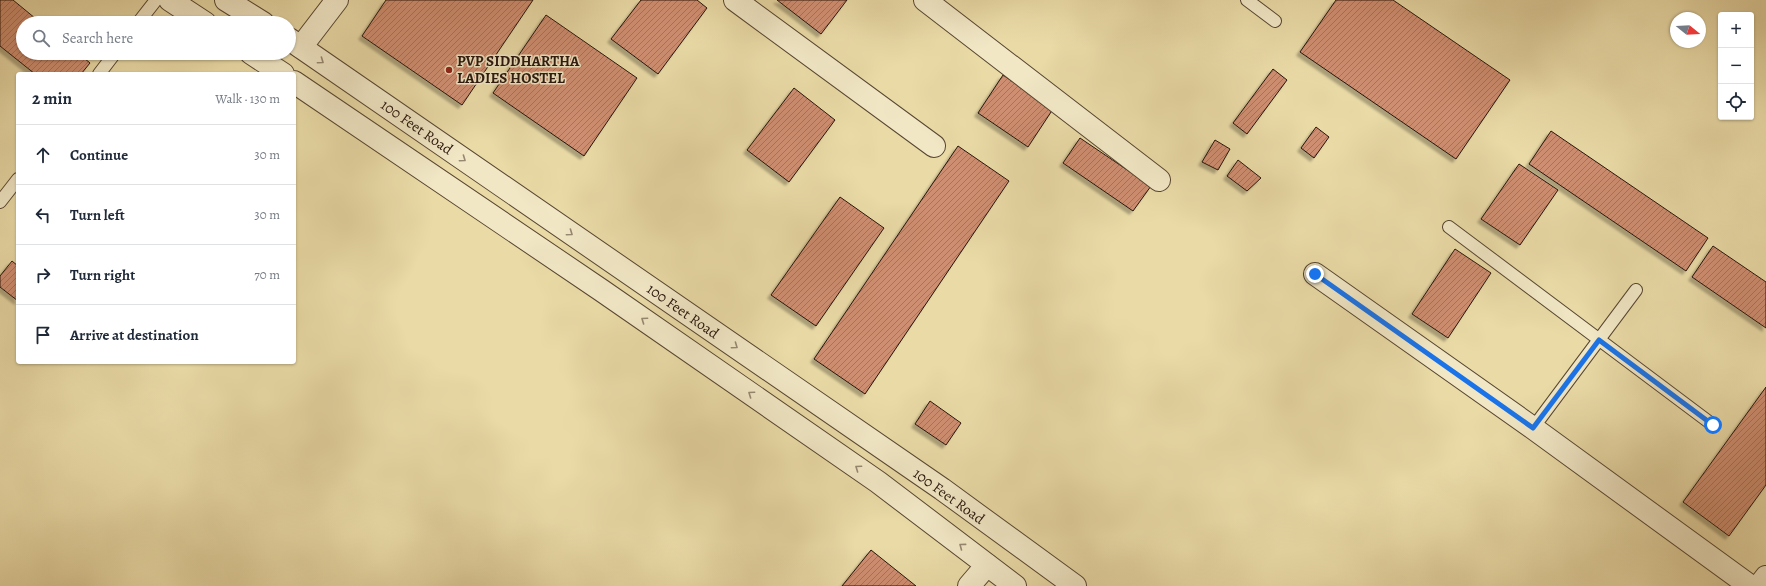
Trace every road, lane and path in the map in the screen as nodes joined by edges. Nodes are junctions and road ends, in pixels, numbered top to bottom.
1 (156, 0) edge
2 (170, 0) edge
3 (226, 0) edge
4 (337, 0) edge
5 (735, 0) edge
6 (925, 0) edge
7 (1247, 0) edge
8 (143, 16) edge
9 (194, 16) edge
10 (252, 16) edge
11 (1275, 21) dead end
12 (296, 42) edge
13 (296, 44) edge
14 (110, 60) edge
15 (261, 60) edge
16 (101, 72) edge
17 (280, 72) edge
18 (296, 83) edge
19 (934, 146) dead end
20 (1159, 180) dead end
21 (16, 182) edge
22 (0, 202) edge
23 (1449, 226) dead end
24 (1315, 274) dead end
25 (1636, 290) dead end
26 (1599, 340) junction
27 (1713, 425) dead end
28 (1533, 428) junction
29 (987, 565) junction
30 (1766, 577) edge
31 (968, 586) edge
32 (1016, 586) edge
33 (1075, 586) edge
34 (1750, 586) edge
35 (1759, 586) edge

1 - 8 lane
2 - 9 street
3 - 10 street
4 - 12 street
5 - 19 street
6 - 20 street
7 - 11 lane
13 -> 33 street, 100 Feet Road
14 - 16 lane
15 - 17 street
29 -> 18 street, 100 Feet Road
21 - 22 lane
23 - 26 lane
24 - 28 street
25 - 26 lane
26 - 27 lane
26 - 28 lane
28 - 34 street
29 - 31 street
29 - 32 street, 100 Feet Road
30 - 35 street

